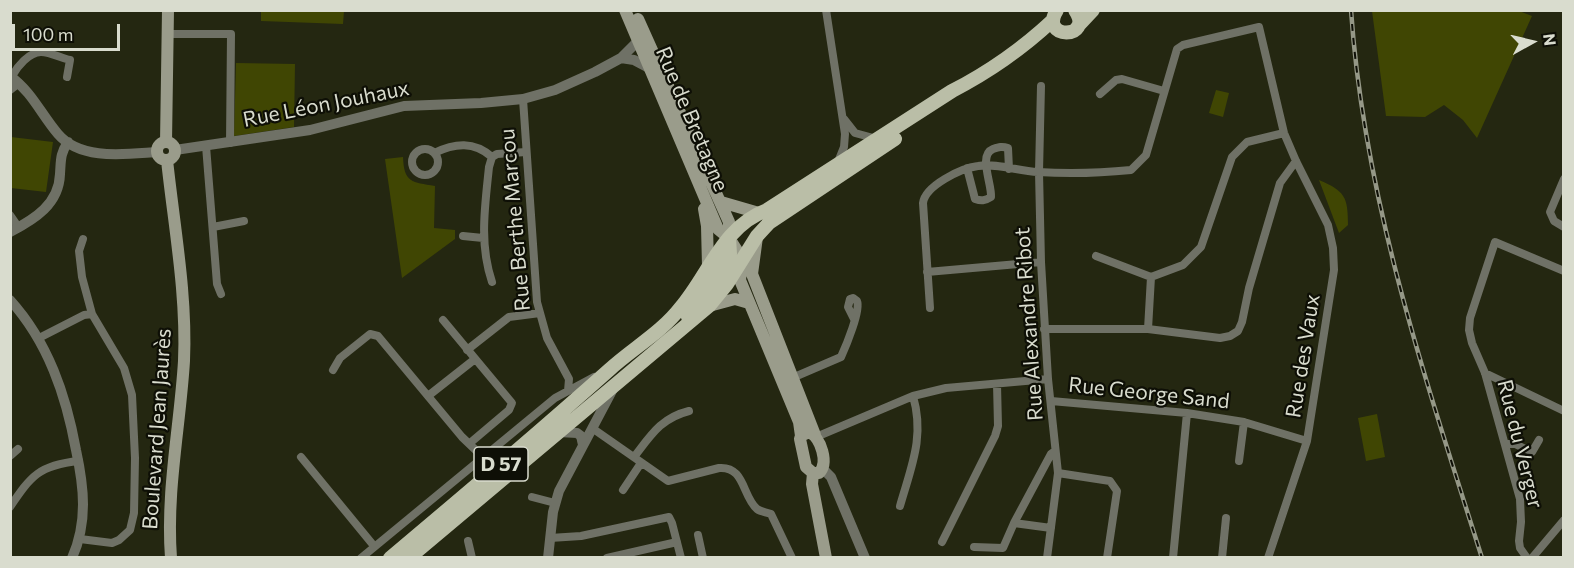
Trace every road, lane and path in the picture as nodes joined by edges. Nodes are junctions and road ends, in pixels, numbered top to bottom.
1 (168, 10) edge
2 (625, 10) edge
3 (634, 10) edge
4 (826, 10) edge
5 (1076, 10) edge
6 (1093, 10) edge
7 (1055, 16) edge
8 (1078, 26) junction
9 (1062, 33) junction
10 (167, 34) junction
11 (638, 41) junction
12 (1025, 46) junction
13 (621, 58) junction
14 (651, 69) junction
15 (67, 77) dead end
16 (974, 80) junction
17 (13, 81) edge
18 (1041, 86) dead end
19 (1164, 91) junction
20 (1100, 94) dead end
21 (523, 99) junction
22 (844, 118) junction
23 (1284, 133) junction
24 (877, 139) junction
25 (68, 142) junction
26 (230, 142) junction
27 (206, 146) junction
28 (166, 151) junction
29 (526, 152) junction
30 (434, 153) dead end
31 (492, 157) junction
32 (1296, 161) junction
33 (837, 165) junction
34 (987, 165) junction
35 (967, 168) junction
36 (1009, 169) junction
37 (1039, 172) junction
38 (1563, 179) edge
39 (702, 192) junction
40 (721, 202) junction
41 (763, 211) junction
42 (10, 215) edge
43 (244, 221) dead end
44 (213, 227) junction
45 (1563, 227) edge
46 (14, 230) edge
47 (463, 236) dead end
48 (757, 236) junction
49 (483, 238) junction
50 (729, 238) junction
51 (83, 239) dead end
52 (1096, 256) dead end
53 (742, 259) junction
54 (725, 262) junction
55 (1041, 262) junction
56 (708, 266) junction
57 (1563, 271) edge
58 (927, 272) junction
59 (752, 274) junction
60 (1151, 277) junction
61 (492, 282) dead end
62 (221, 294) dead end
63 (10, 300) edge
64 (749, 303) junction
65 (709, 306) junction
66 (930, 308) dead end
67 (540, 313) junction
68 (92, 314) junction
69 (854, 319) dead end
70 (443, 320) dead end
71 (1044, 329) junction
72 (1148, 329) junction
73 (678, 331) junction
74 (39, 338) junction
75 (467, 350) junction
76 (475, 359) junction
77 (610, 368) junction
78 (333, 370) dead end
79 (564, 370) junction
80 (1485, 373) junction
81 (792, 378) junction
82 (1048, 379) junction
83 (584, 382) junction
84 (616, 384) junction
85 (997, 384) junction
86 (568, 391) junction
87 (428, 396) junction
88 (913, 396) junction
89 (1051, 401) junction
90 (689, 411) dead end
91 (1563, 411) edge
92 (1187, 413) junction
93 (1244, 422) junction
94 (592, 428) junction
95 (559, 432) junction
96 (801, 436) junction
97 (815, 436) junction
98 (1539, 440) dead end
99 (1307, 441) junction
100 (470, 443) junction
101 (1506, 444) junction
102 (583, 445) junction
103 (18, 449) dead end
104 (1055, 451) junction
105 (10, 456) edge
106 (301, 457) dead end
107 (484, 458) junction
108 (638, 460) junction
109 (79, 461) junction
110 (1239, 461) dead end
111 (818, 471) junction
112 (1059, 473) junction
113 (623, 490) dead end
114 (532, 497) dead end
115 (12, 500) edge
116 (555, 503) junction
117 (900, 506) dead end
118 (1226, 518) dead end
119 (1563, 520) edge
120 (1014, 523) junction
121 (1051, 528) junction
122 (698, 535) dead end
123 (550, 538) junction
124 (80, 539) junction
125 (468, 541) dead end
126 (677, 542) junction
127 (942, 542) dead end
128 (374, 546) junction
129 (974, 547) dead end
130 (72, 558) edge
131 (171, 558) edge
132 (361, 558) edge
133 (390, 558) edge
134 (409, 558) edge
135 (472, 558) edge
136 (548, 558) edge
137 (607, 558) edge
138 (681, 558) edge
139 (703, 558) edge
140 (792, 558) edge
141 (826, 558) edge
142 (865, 558) edge
143 (1047, 558) edge
144 (1107, 558) edge
145 (1173, 558) edge
146 (1222, 558) edge
147 (1268, 558) edge
148 (1527, 558) edge
149 (1532, 558) edge

1 - 10 main road, Boulevard Jean Jaurès
2 - 11 main road, Rue de Bretagne
3 - 40 main road, Rue de Bretagne
4 - 22 street
5 - 8 main road
6 - 8 main road
7 - 9 main road
7 - 12 main road
8 - 9 main road
9 - 12 main road
10 - 26 street
10 - 28 main road, Boulevard Jean Jaurès
11 - 13 street, Rue Léon Jouhaux
11 - 14 main road, Rue de Bretagne
12 - 16 main road
13 - 14 street
13 - 21 street, Rue Léon Jouhaux
14 - 39 main road, Rue de Bretagne
15 - 17 street
16 - 24 main road
16 - 48 main road
17 - 25 street
18 - 37 street, Rue Alexandre Ribot
19 - 20 street
19 - 23 street, Rue des Vaux
19 - 37 street
21 - 26 street, Rue Léon Jouhaux
21 - 29 street, Rue Berthe Marcou
22 - 24 street
22 - 33 street
23 - 32 street, Rue des Vaux
23 - 60 street
24 - 33 main road
25 - 28 street, Rue Léon Jouhaux
25 - 46 street
26 - 27 street, Rue Léon Jouhaux
27 - 28 street, Rue Léon Jouhaux
27 - 44 street
28 - 131 main road, Boulevard Jean Jaurès
29 - 31 street
29 - 67 street, Rue Berthe Marcou
30 - 31 street
31 - 49 street
32 - 72 street
32 - 99 street, Rue des Vaux
33 - 41 main road
34 - 35 street
34 - 35 street
34 - 36 street
34 - 36 street
35 - 58 street
36 - 37 street
37 - 55 street, Rue Alexandre Ribot
38 - 45 street
39 - 50 main road, Rue de Bretagne
39 - 56 main road
40 - 41 main road
40 - 50 main road, Rue de Bretagne
41 - 50 main road
41 - 53 main road
42 - 46 street
43 - 44 street
44 - 62 street
47 - 49 street
48 - 53 main road
48 - 59 main road
49 - 61 street
50 - 53 main road, Rue de Bretagne
50 - 54 main road
50 - 56 main road, D 57
51 - 68 street
52 - 60 street
53 - 54 main road
53 - 59 main road, Rue de Bretagne
53 - 64 main road, Rue de Bretagne
53 - 65 main road, D 57
54 - 56 main road
54 - 73 main road
55 - 58 street
55 - 71 street, Rue Alexandre Ribot
56 - 77 main road, D 57
57 - 80 street, Rue du Verger
58 - 66 street
59 - 81 main road, Rue de Bretagne
60 - 72 street
63 - 74 street
64 - 65 main road
64 - 96 main road, Rue de Bretagne
65 - 73 main road, D 57
67 - 75 street
67 - 79 street, Rue Berthe Marcou
68 - 74 street
68 - 124 street
69 - 81 street
70 - 75 street
71 - 72 street
71 - 82 street, Rue Alexandre Ribot
73 - 84 main road, D 57
74 - 109 street
75 - 76 street
76 - 87 street
76 - 100 street
77 - 83 street
77 - 133 main road, D 57
78 - 87 street
79 - 83 street, Rue Berthe Marcou
79 - 86 street, Rue Berthe Marcou
80 - 91 street
80 - 101 street, Rue du Verger
81 - 97 main road, Rue de Bretagne
82 - 85 street
82 - 89 street, Rue Alexandre Ribot
83 - 86 street
84 - 94 street
84 - 95 main road, D 57
85 - 88 street
85 - 127 street
86 - 107 street
87 - 100 street
88 - 97 street
88 - 117 street
89 - 92 street, Rue George Sand
89 - 104 street, Rue Alexandre Ribot
90 - 108 street
92 - 93 street, Rue George Sand
92 - 145 street
93 - 99 street, Rue George Sand
93 - 110 street, Rue George Sand
94 - 102 street
94 - 108 street
95 - 102 street
95 - 134 main road, D 57
96 - 97 main road
96 - 111 main road, Rue de Bretagne
97 - 111 main road, Rue de Bretagne
98 - 101 street
99 - 147 street, Rue des Vaux
100 - 107 street
101 - 148 street, Rue du Verger
102 - 116 street
103 - 105 street
104 - 112 street, Rue Alexandre Ribot
104 - 120 street
106 - 128 street
107 - 128 street
108 - 113 street
108 - 140 street
109 - 115 street
109 - 124 street
111 - 141 main road, Rue de Bretagne
111 - 142 street
112 - 121 street, Rue Alexandre Ribot
112 - 144 street
114 - 116 street
116 - 123 street
118 - 146 street
119 - 149 street
120 - 121 street
120 - 129 street
121 - 143 street, Rue Alexandre Ribot
122 - 139 street
123 - 126 street
123 - 136 street
124 - 130 street
125 - 135 street
126 - 137 street
126 - 138 street
128 - 132 street

